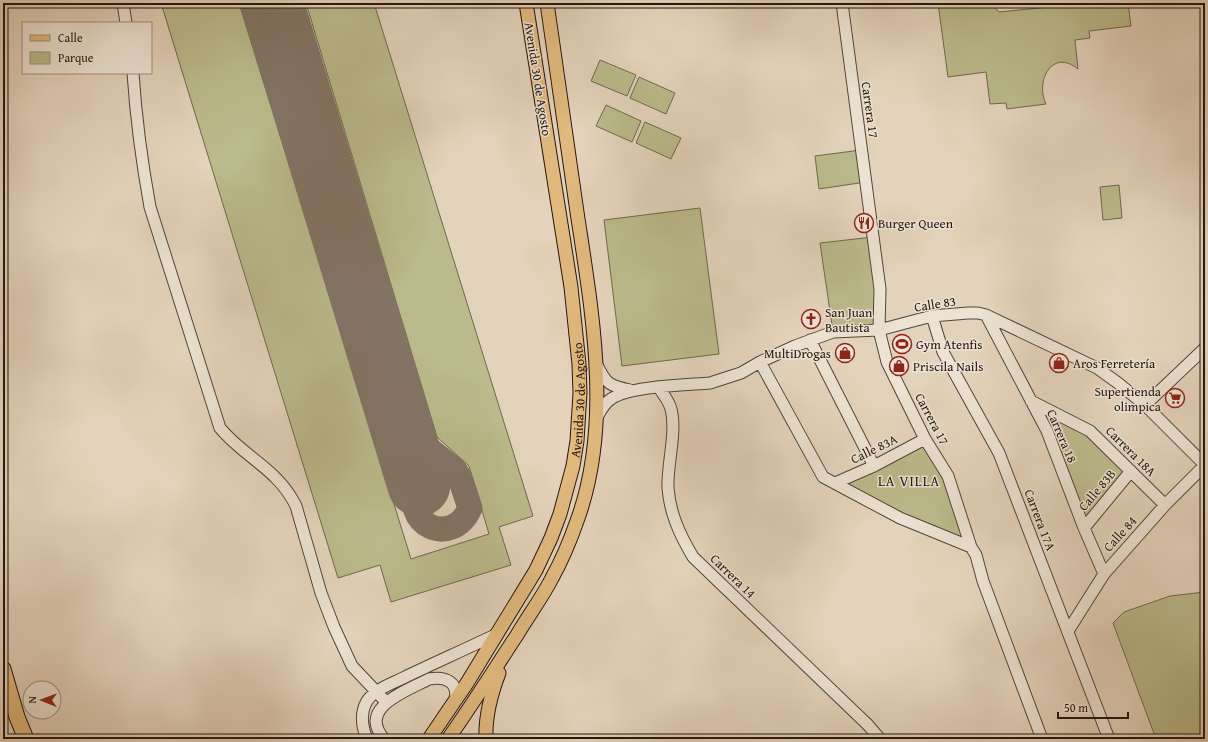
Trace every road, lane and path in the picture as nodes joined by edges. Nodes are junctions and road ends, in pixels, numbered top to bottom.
1 (123, 3) edge
2 (526, 3) edge
3 (547, 3) edge
4 (842, 3) edge
5 (126, 22) edge
6 (133, 74) edge
7 (986, 315) junction
8 (932, 316) junction
9 (879, 330) junction
10 (810, 340) junction
11 (1205, 348) edge
12 (596, 362) junction
13 (760, 362) junction
14 (659, 388) junction
15 (630, 391) junction
16 (1031, 401) junction
17 (1145, 405) junction
18 (596, 420) junction
19 (925, 439) junction
20 (1205, 465) edge
21 (874, 466) junction
22 (1131, 471) junction
23 (835, 483) junction
24 (1165, 505) junction
25 (1084, 528) junction
26 (971, 547) junction
27 (1104, 574) junction
28 (1068, 631) junction
29 (497, 634) junction
30 (512, 642) junction
31 (3, 669) edge
32 (376, 692) junction
33 (455, 701) junction
34 (386, 702) junction
35 (17, 717) junction
36 (21, 739) edge
37 (26, 739) edge
38 (367, 739) edge
39 (384, 739) edge
40 (429, 739) edge
41 (448, 739) edge
42 (486, 739) edge
43 (880, 739) edge
44 (1042, 739) edge
45 (1109, 739) edge

1 - 5 street
2 - 29 main road, Avenida 30 de Agosto
3 - 12 main road, Avenida 30 de Agosto
4 - 9 street, Carrera 17
6 - 32 street
7 - 8 street, Calle 83
7 - 16 street, Carrera 18
7 - 17 street, Calle 83
8 - 9 street, Calle 83
8 - 28 street, Carrera 17A
9 - 10 street, Calle 83
9 - 19 street, Carrera 17
10 - 13 street, Calle 83
10 - 21 street
11 - 17 street
12 - 15 street, Calle 83
12 - 18 main road, Avenida 30 de Agosto
13 - 14 street, Calle 83
13 - 23 street
14 - 15 street, Calle 83
14 - 43 street, Carrera 14
15 - 18 street, Calle 83
16 - 22 street, Carrera 18A
16 - 25 street, Carrera 18
17 - 20 street, Calle 83
18 - 30 main road, Avenida 30 de Agosto
19 - 21 street, Calle 83A
19 - 26 street, Carrera 17
20 - 24 street, Calle 84
21 - 23 street, Calle 83A
22 - 24 street, Carrera 18A
22 - 25 street, Calle 83B
23 - 26 street
24 - 27 street, Calle 84
25 - 27 street, Carrera 18
26 - 44 street, Carrera 17
27 - 28 street, Calle 84
28 - 45 street, Carrera 17A
29 - 32 street
29 - 33 main road, Avenida 30 de Agosto
30 - 41 main road, Avenida 30 de Agosto
30 - 42 main road
31 - 35 highway
32 - 34 street
32 - 38 street
33 - 34 street
33 - 40 main road, Avenida 30 de Agosto
34 - 39 street
35 - 36 highway
35 - 37 highway

